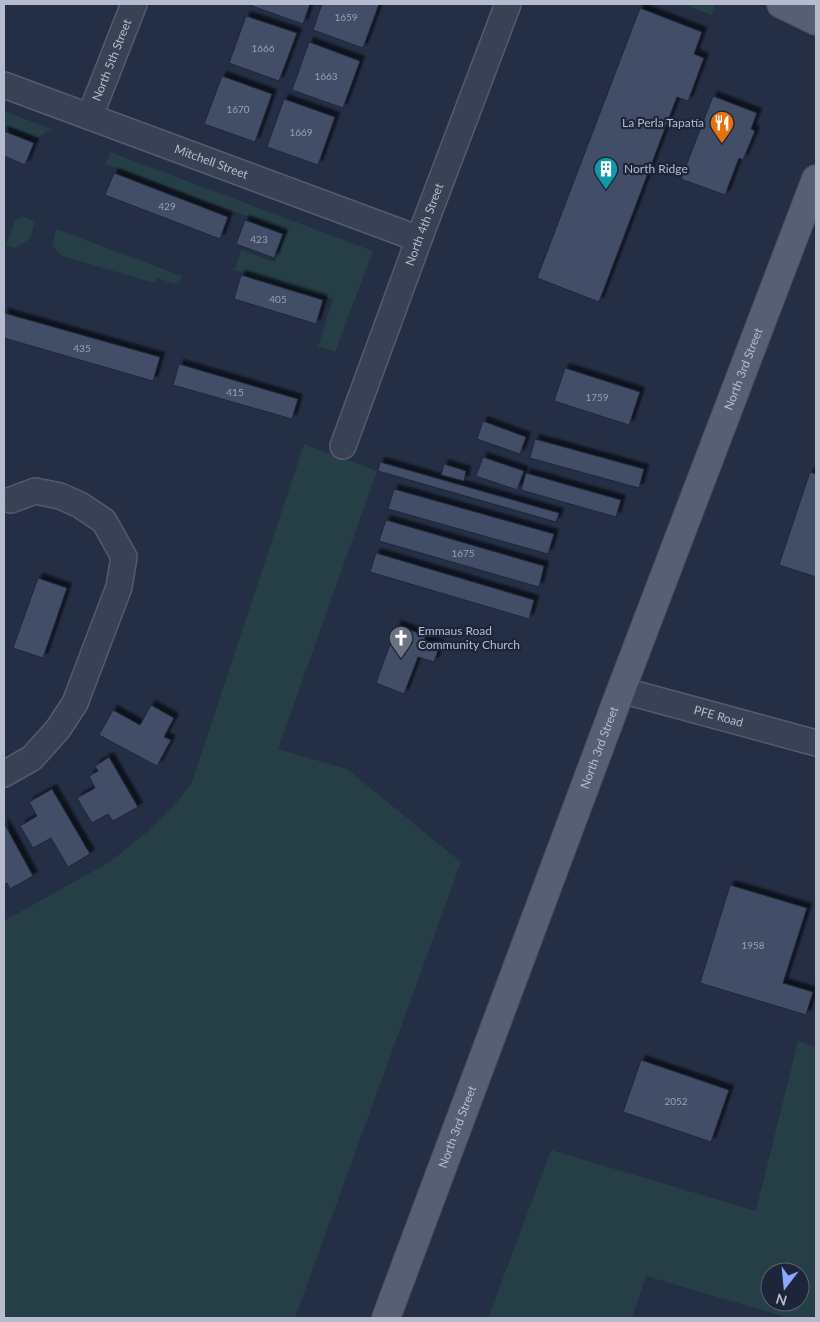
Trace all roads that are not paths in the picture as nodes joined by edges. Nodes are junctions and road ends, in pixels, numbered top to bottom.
1 (134, 4) edge
2 (508, 4) edge
3 (781, 4) edge
4 (816, 22) edge
5 (4, 85) edge
6 (90, 116) junction
7 (816, 179) edge
8 (809, 216) edge
9 (419, 239) junction
10 (343, 446) dead end
11 (11, 500) dead end
12 (621, 690) junction
13 (816, 743) edge
14 (4, 774) edge
15 (386, 1318) edge

1 - 6 street, North 5th Street
2 - 9 street, North 4th Street
3 - 4 main road
5 - 6 street, Mitchell Street
6 - 9 street, Mitchell Street
7 - 8 main road, North 3rd Street
8 - 12 main road, North 3rd Street
9 - 10 street, North 4th Street
11 - 14 street
12 - 13 street, PFE Road
12 - 15 main road, North 3rd Street

